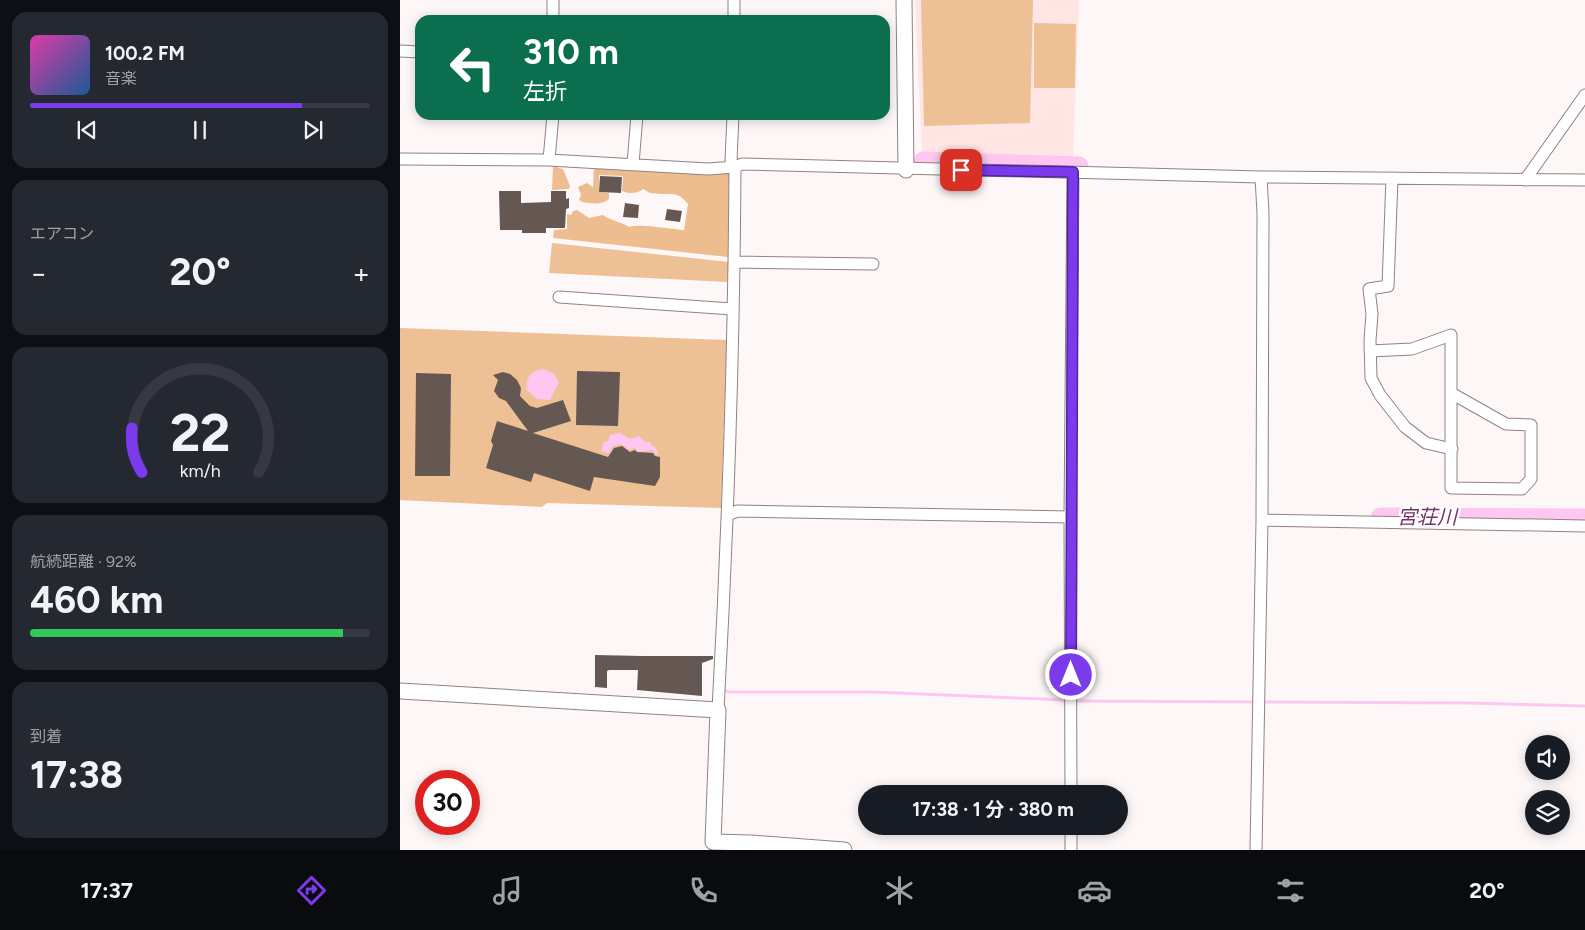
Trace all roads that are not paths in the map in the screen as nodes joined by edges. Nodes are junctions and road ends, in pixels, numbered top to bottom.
1 (552, 0) edge
2 (734, 0) edge
3 (904, 0) edge
4 (553, 15) edge
5 (734, 15) edge
6 (400, 51) edge
7 (415, 52) edge
8 (1585, 95) edge
9 (552, 120) edge
10 (637, 120) edge
11 (733, 120) edge
12 (400, 159) edge
13 (550, 160) junction
14 (634, 164) junction
15 (735, 167) junction
16 (906, 170) junction
17 (1073, 172) junction
18 (1261, 177) junction
19 (1392, 178) junction
20 (1525, 180) junction
21 (1585, 180) edge
22 (734, 262) junction
23 (873, 264) dead end
24 (559, 297) dead end
25 (732, 308) junction
26 (1370, 351) junction
27 (1451, 393) junction
28 (1452, 449) junction
29 (728, 515) junction
30 (1070, 516) junction
31 (1262, 520) junction
32 (1585, 526) edge
33 (400, 691) edge
34 (718, 710) junction
35 (1071, 785) edge
36 (1071, 835) edge
37 (713, 846) edge
38 (844, 850) edge
39 (1071, 850) edge
40 (1256, 850) edge

1 - 4 street
2 - 5 street
3 - 16 street
6 - 7 street
8 - 20 street
9 - 13 street
10 - 14 street
11 - 15 street
12 - 13 street
13 - 14 street
14 - 15 street
15 - 16 street
15 - 22 street
16 - 17 street
17 - 18 street
17 - 30 street
18 - 19 street
18 - 31 street
19 - 20 street
19 - 26 street
20 - 21 street
22 - 23 street
22 - 25 street
24 - 25 street
25 - 29 street
26 - 27 street
26 - 28 street
27 - 28 street
27 - 28 street
29 - 30 street
29 - 34 street
30 - 35 street
31 - 32 street
31 - 40 street
33 - 34 street
34 - 37 street
36 - 39 street
37 - 38 street

